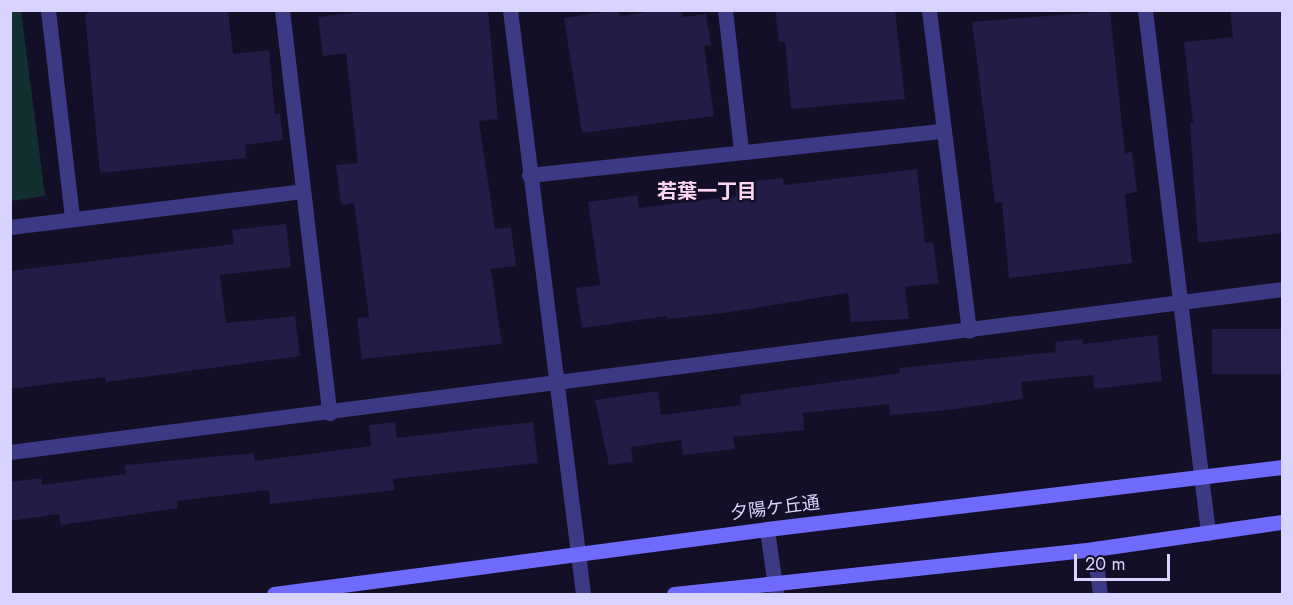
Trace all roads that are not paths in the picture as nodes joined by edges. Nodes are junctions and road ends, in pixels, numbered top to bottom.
1 (48, 10) edge
2 (282, 10) edge
3 (510, 10) edge
4 (725, 10) edge
5 (929, 10) edge
6 (1145, 10) edge
7 (943, 131) junction
8 (741, 151) junction
9 (529, 174) junction
10 (302, 191) junction
11 (72, 218) junction
12 (10, 227) edge
13 (1282, 289) edge
14 (1180, 304) junction
15 (969, 331) junction
16 (557, 384) junction
17 (329, 413) junction
18 (10, 452) edge
19 (1282, 467) edge
20 (1201, 477) junction
21 (1282, 522) edge
22 (767, 529) junction
23 (1208, 533) junction
24 (1094, 549) junction
25 (579, 554) junction
26 (775, 589) edge
27 (274, 594) edge
28 (583, 594) edge
29 (674, 594) edge
30 (1100, 594) edge

1 - 11 street
2 - 10 street
3 - 9 street
4 - 8 street
5 - 7 street
6 - 14 street
7 - 8 street
7 - 15 street
8 - 9 street
9 - 16 street
10 - 11 street
10 - 17 street
11 - 12 street
13 - 14 street
14 - 15 street
14 - 20 street
15 - 16 street
16 - 17 street
16 - 25 street
17 - 18 street
19 - 20 main road, 夕陽ケ丘通
20 - 22 main road, 夕陽ケ丘通
20 - 23 street
21 - 23 main road
22 - 25 main road, 夕陽ケ丘通
22 - 26 street
23 - 24 main road
24 - 26 main road
24 - 30 street
25 - 27 main road, 夕陽ケ丘通
25 - 28 street
26 - 29 main road

